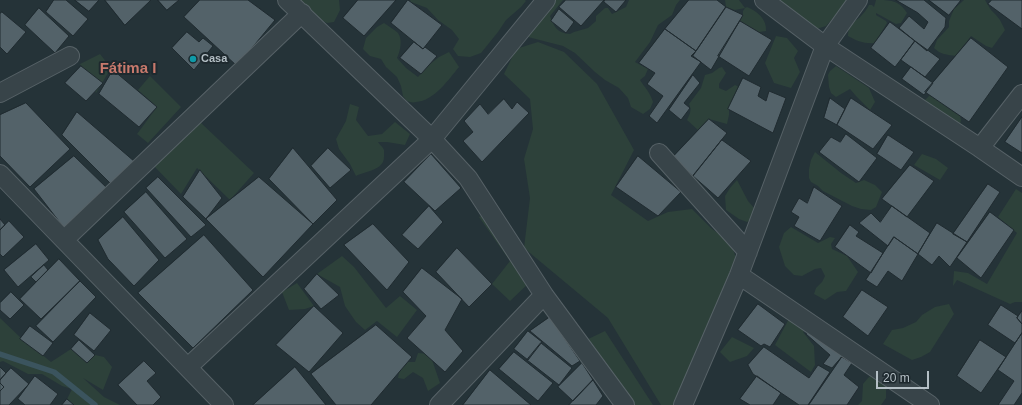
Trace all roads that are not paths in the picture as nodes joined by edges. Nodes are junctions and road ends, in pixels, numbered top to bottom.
1 (287, 0) edge
2 (546, 0) edge
3 (764, 0) edge
4 (858, 0) edge
5 (302, 13) junction
6 (825, 46) junction
7 (70, 56) dead end
8 (0, 93) edge
9 (1022, 94) edge
10 (432, 139) junction
11 (980, 148) junction
12 (660, 154) dead end
13 (0, 174) edge
14 (1022, 177) edge
15 (64, 240) junction
16 (748, 252) junction
17 (739, 276) junction
18 (544, 295) junction
19 (188, 367) junction
20 (224, 405) edge
21 (439, 405) edge
22 (625, 405) edge
23 (683, 405) edge
24 (930, 405) edge

1 - 5 street
2 - 10 street
3 - 6 street
4 - 6 street
5 - 10 street
5 - 15 street
6 - 11 street
6 - 16 street
7 - 8 street
9 - 11 street
10 - 18 street
10 - 19 street
11 - 14 street
12 - 16 street
13 - 15 street
15 - 19 street
16 - 17 street
17 - 23 street
17 - 24 street
18 - 21 street
18 - 22 street
19 - 20 street

